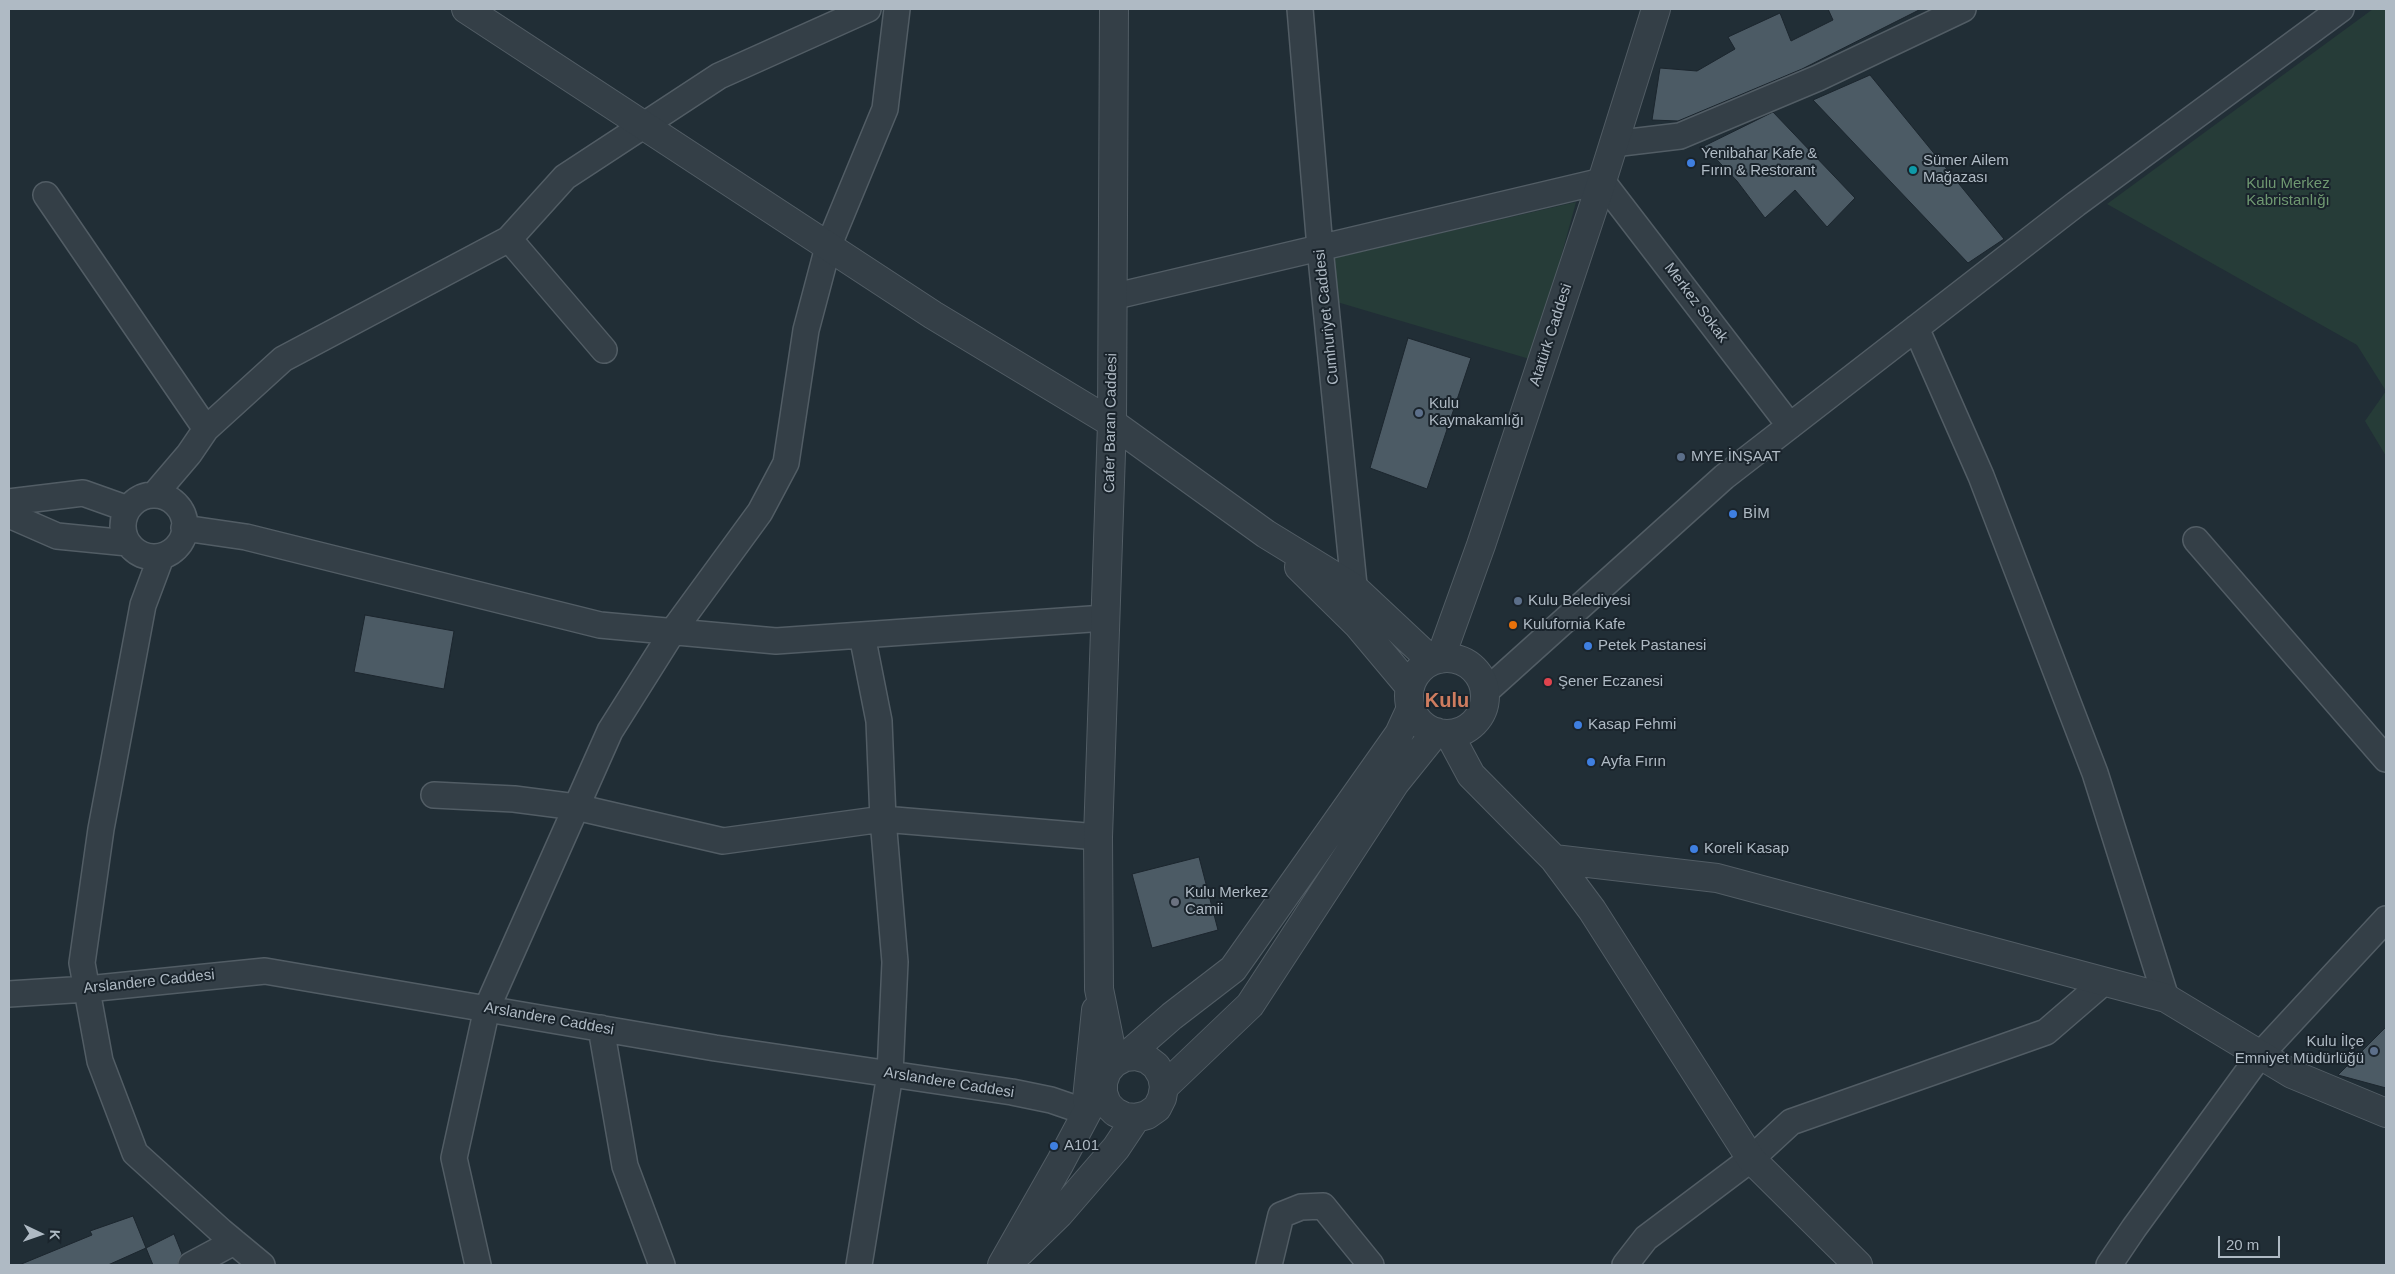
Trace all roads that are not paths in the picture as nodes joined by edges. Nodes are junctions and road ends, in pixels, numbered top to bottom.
1 (466, 9) edge
2 (868, 9) edge
3 (897, 9) edge
4 (1114, 9) edge
5 (1300, 9) edge
6 (1656, 9) edge
7 (1962, 9) edge
8 (2340, 9) edge
9 (643, 126) junction
10 (1613, 144) junction
11 (1602, 181) junction
12 (46, 195) dead end
13 (510, 239) junction
14 (828, 247) junction
15 (1320, 248) junction
16 (1112, 297) junction
17 (1916, 328) junction
18 (604, 350) dead end
19 (1112, 424) junction
20 (1790, 426) junction
21 (206, 428) junction
22 (189, 454) junction
23 (154, 495) junction
24 (9, 502) edge
25 (128, 509) junction
26 (9, 515) edge
27 (182, 518) junction
28 (1266, 534) junction
29 (2196, 540) dead end
30 (128, 543) junction
31 (161, 557) junction
32 (1354, 588) junction
33 (1106, 618) junction
34 (1358, 625) junction
35 (673, 631) junction
36 (862, 635) junction
37 (1436, 660) junction
38 (1484, 693) junction
39 (1411, 698) junction
40 (1443, 733) junction
41 (2386, 758) edge
42 (434, 795) dead end
43 (576, 807) junction
44 (883, 819) junction
45 (1098, 836) junction
46 (1554, 859) junction
47 (2386, 919) edge
48 (2104, 982) junction
49 (86, 989) junction
50 (1099, 989) junction
51 (9, 994) edge
52 (2166, 998) junction
53 (487, 1008) junction
54 (601, 1028) junction
55 (2260, 1055) junction
56 (1114, 1067) junction
57 (890, 1074) junction
58 (1164, 1087) junction
59 (1086, 1112) junction
60 (2386, 1112) edge
61 (1136, 1118) junction
62 (1751, 1159) junction
63 (234, 1242) junction
64 (191, 1265) edge
65 (262, 1265) edge
66 (478, 1265) edge
67 (662, 1265) edge
68 (859, 1265) edge
69 (1002, 1265) edge
70 (1007, 1265) edge
71 (1269, 1265) edge
72 (1371, 1265) edge
73 (1625, 1265) edge
74 (1858, 1265) edge
75 (2109, 1265) edge

1 - 9 street
2 - 9 street
3 - 14 street
4 - 16 street, Cafer Baran Caddesi
5 - 15 street, Cumhuriyet Caddesi
6 - 10 street, Atatürk Caddesi
7 - 10 street
8 - 17 street
9 - 13 street
9 - 14 street
10 - 11 street, Atatürk Caddesi
11 - 15 street
11 - 20 street, Merkez Sokak
11 - 37 street, Atatürk Caddesi
12 - 21 street
13 - 18 street
13 - 21 street
14 - 19 street
14 - 35 street
15 - 16 street
15 - 32 street, Cumhuriyet Caddesi
16 - 19 street, Cafer Baran Caddesi
17 - 20 street
17 - 52 street
19 - 28 street
19 - 33 street, Cafer Baran Caddesi
20 - 38 street
21 - 22 street
22 - 23 street
22 - 27 street
23 - 25 street
23 - 27 street
24 - 25 street
25 - 30 street
26 - 30 street
27 - 31 street
27 - 35 street
28 - 32 street
28 - 34 street
29 - 41 street
30 - 31 street
31 - 49 street
32 - 34 street, Cumhuriyet Caddesi
32 - 37 street
33 - 36 street
33 - 45 street, Cafer Baran Caddesi
34 - 39 street
35 - 36 street
35 - 43 street
36 - 44 street
37 - 38 street
37 - 39 street
38 - 40 street
39 - 40 street
39 - 56 street
40 - 46 street
40 - 58 street
42 - 43 street
43 - 44 street
43 - 53 street
44 - 45 street
44 - 57 street
45 - 50 street, Cafer Baran Caddesi
46 - 48 street
46 - 62 street
47 - 55 street
48 - 52 street
48 - 62 street
49 - 51 street, Arslandere Caddesi
49 - 53 street, Arslandere Caddesi
49 - 63 street
50 - 56 street
50 - 59 street
52 - 55 street
53 - 54 street, Arslandere Caddesi
53 - 66 street
54 - 57 street, Arslandere Caddesi
54 - 67 street
55 - 60 street
55 - 75 street
56 - 58 street
56 - 59 street
56 - 61 street
57 - 59 street, Arslandere Caddesi
57 - 68 street
58 - 61 street
59 - 69 street
61 - 70 street
62 - 73 street
62 - 74 street
63 - 64 street
63 - 65 street
71 - 72 street

